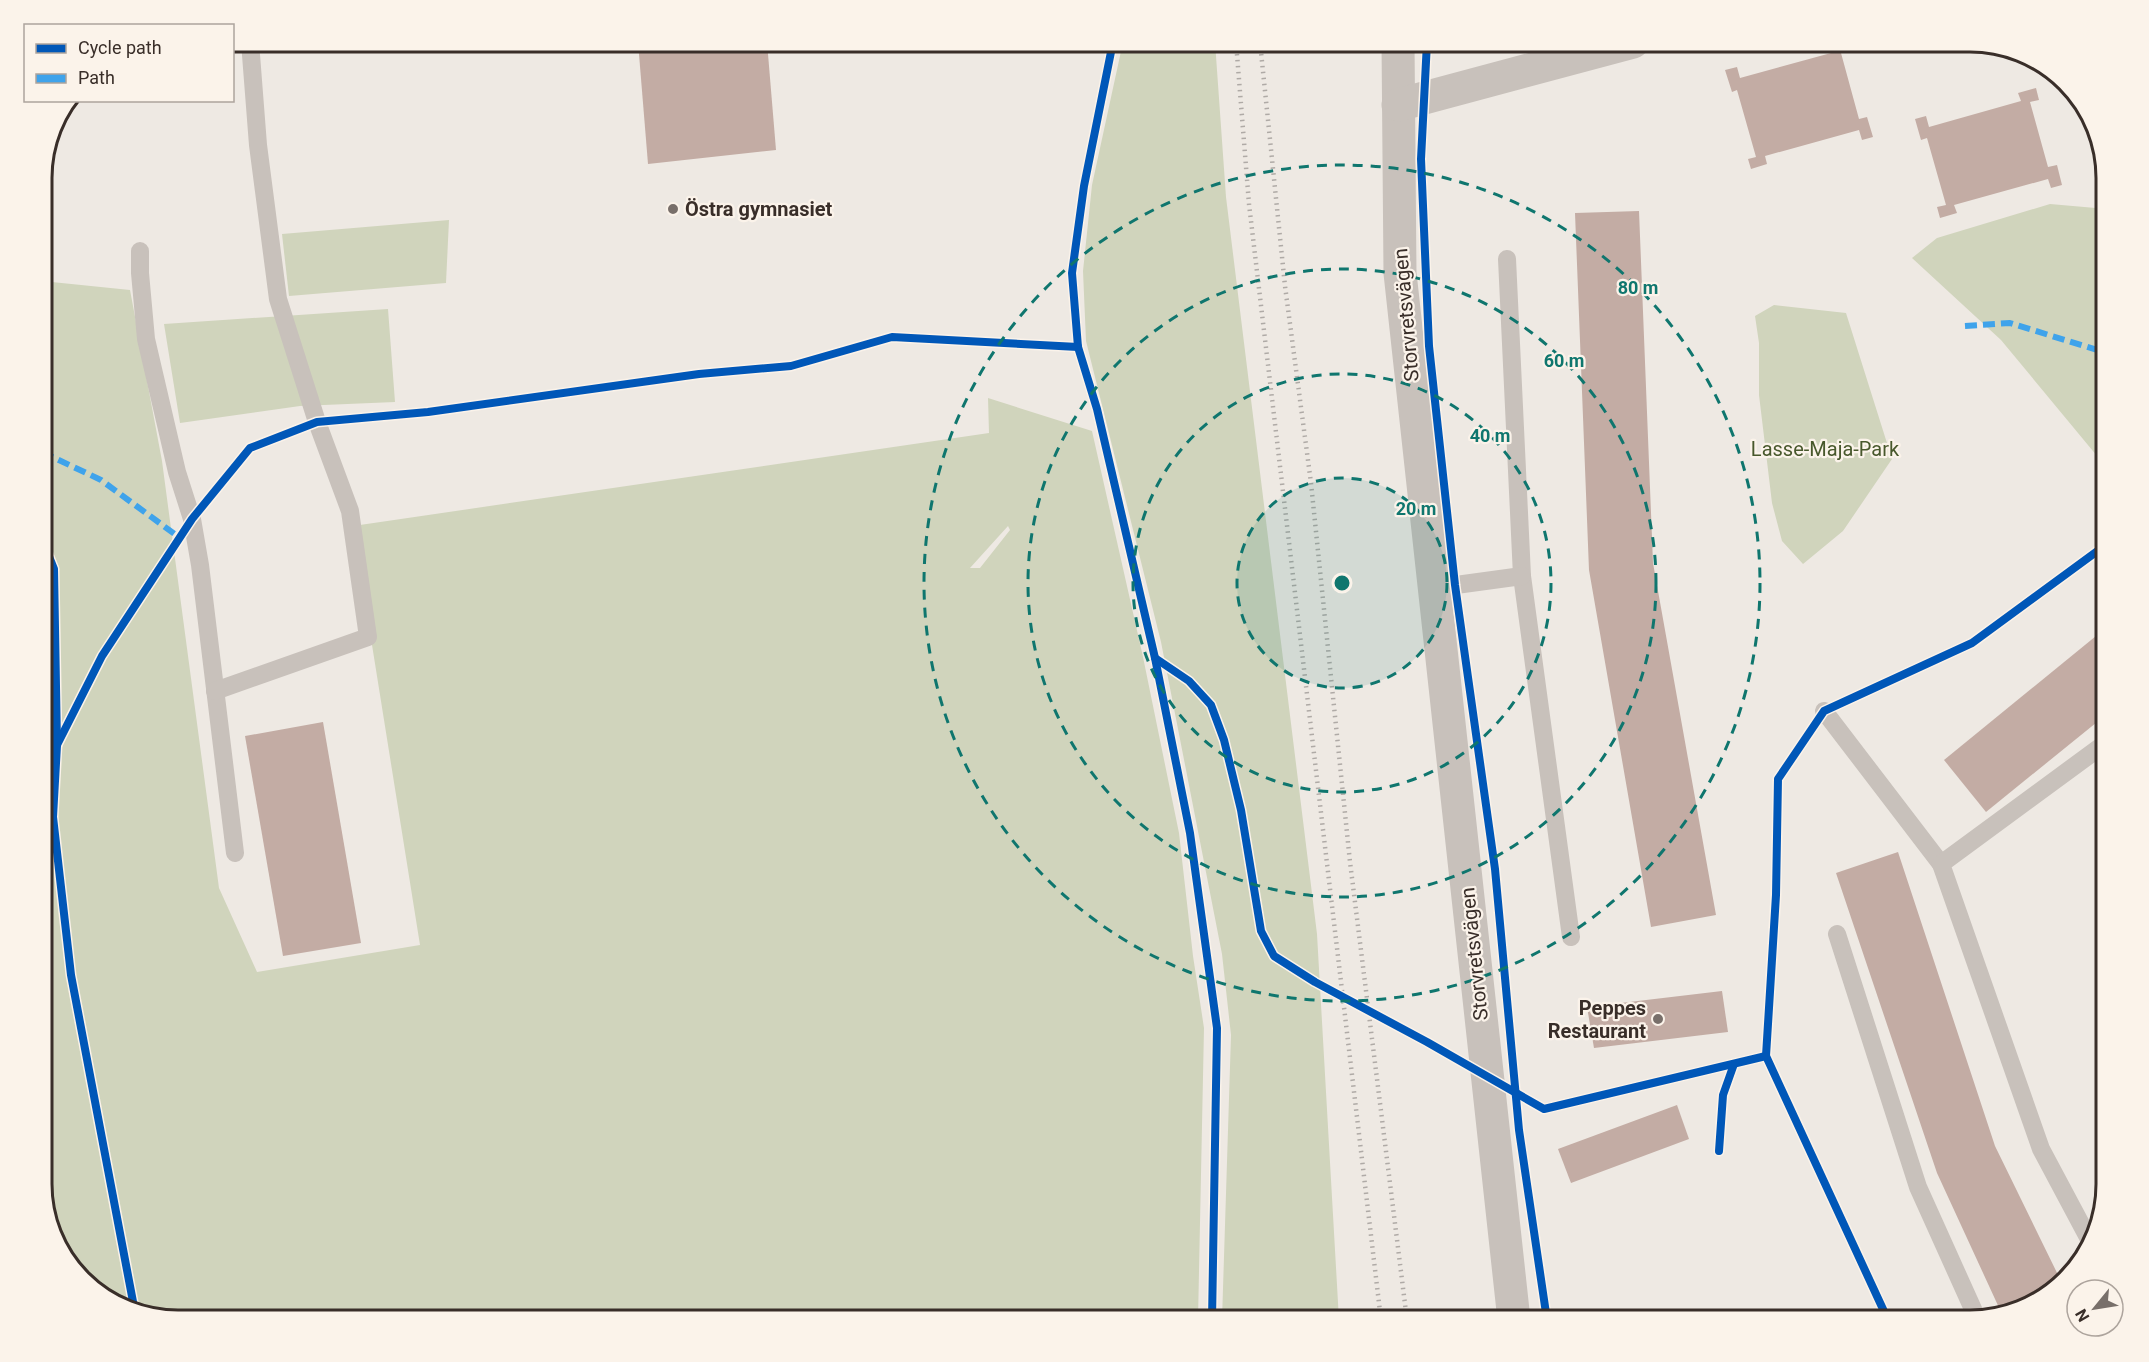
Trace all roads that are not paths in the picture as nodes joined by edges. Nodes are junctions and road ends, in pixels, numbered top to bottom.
1 (251, 52) edge
2 (1398, 52) edge
3 (1586, 52) edge
4 (1398, 105) junction
5 (140, 250) dead end
6 (1507, 259) dead end
7 (1522, 576) junction
8 (1434, 588) junction
9 (215, 691) junction
10 (1824, 711) dead end
11 (2096, 749) edge
12 (235, 853) dead end
13 (1941, 864) junction
14 (1837, 934) dead end
15 (1571, 937) dead end
16 (2086, 1234) edge
17 (1513, 1310) edge
18 (1973, 1310) edge

1 - 9 lane
2 - 4 street, Storvretsvägen
3 - 4 street
4 - 8 street, Storvretsvägen
5 - 9 lane
6 - 7 lane
7 - 8 lane
7 - 15 lane
8 - 17 street, Storvretsvägen
9 - 12 lane
10 - 13 lane
11 - 13 lane
13 - 16 lane
14 - 18 lane

